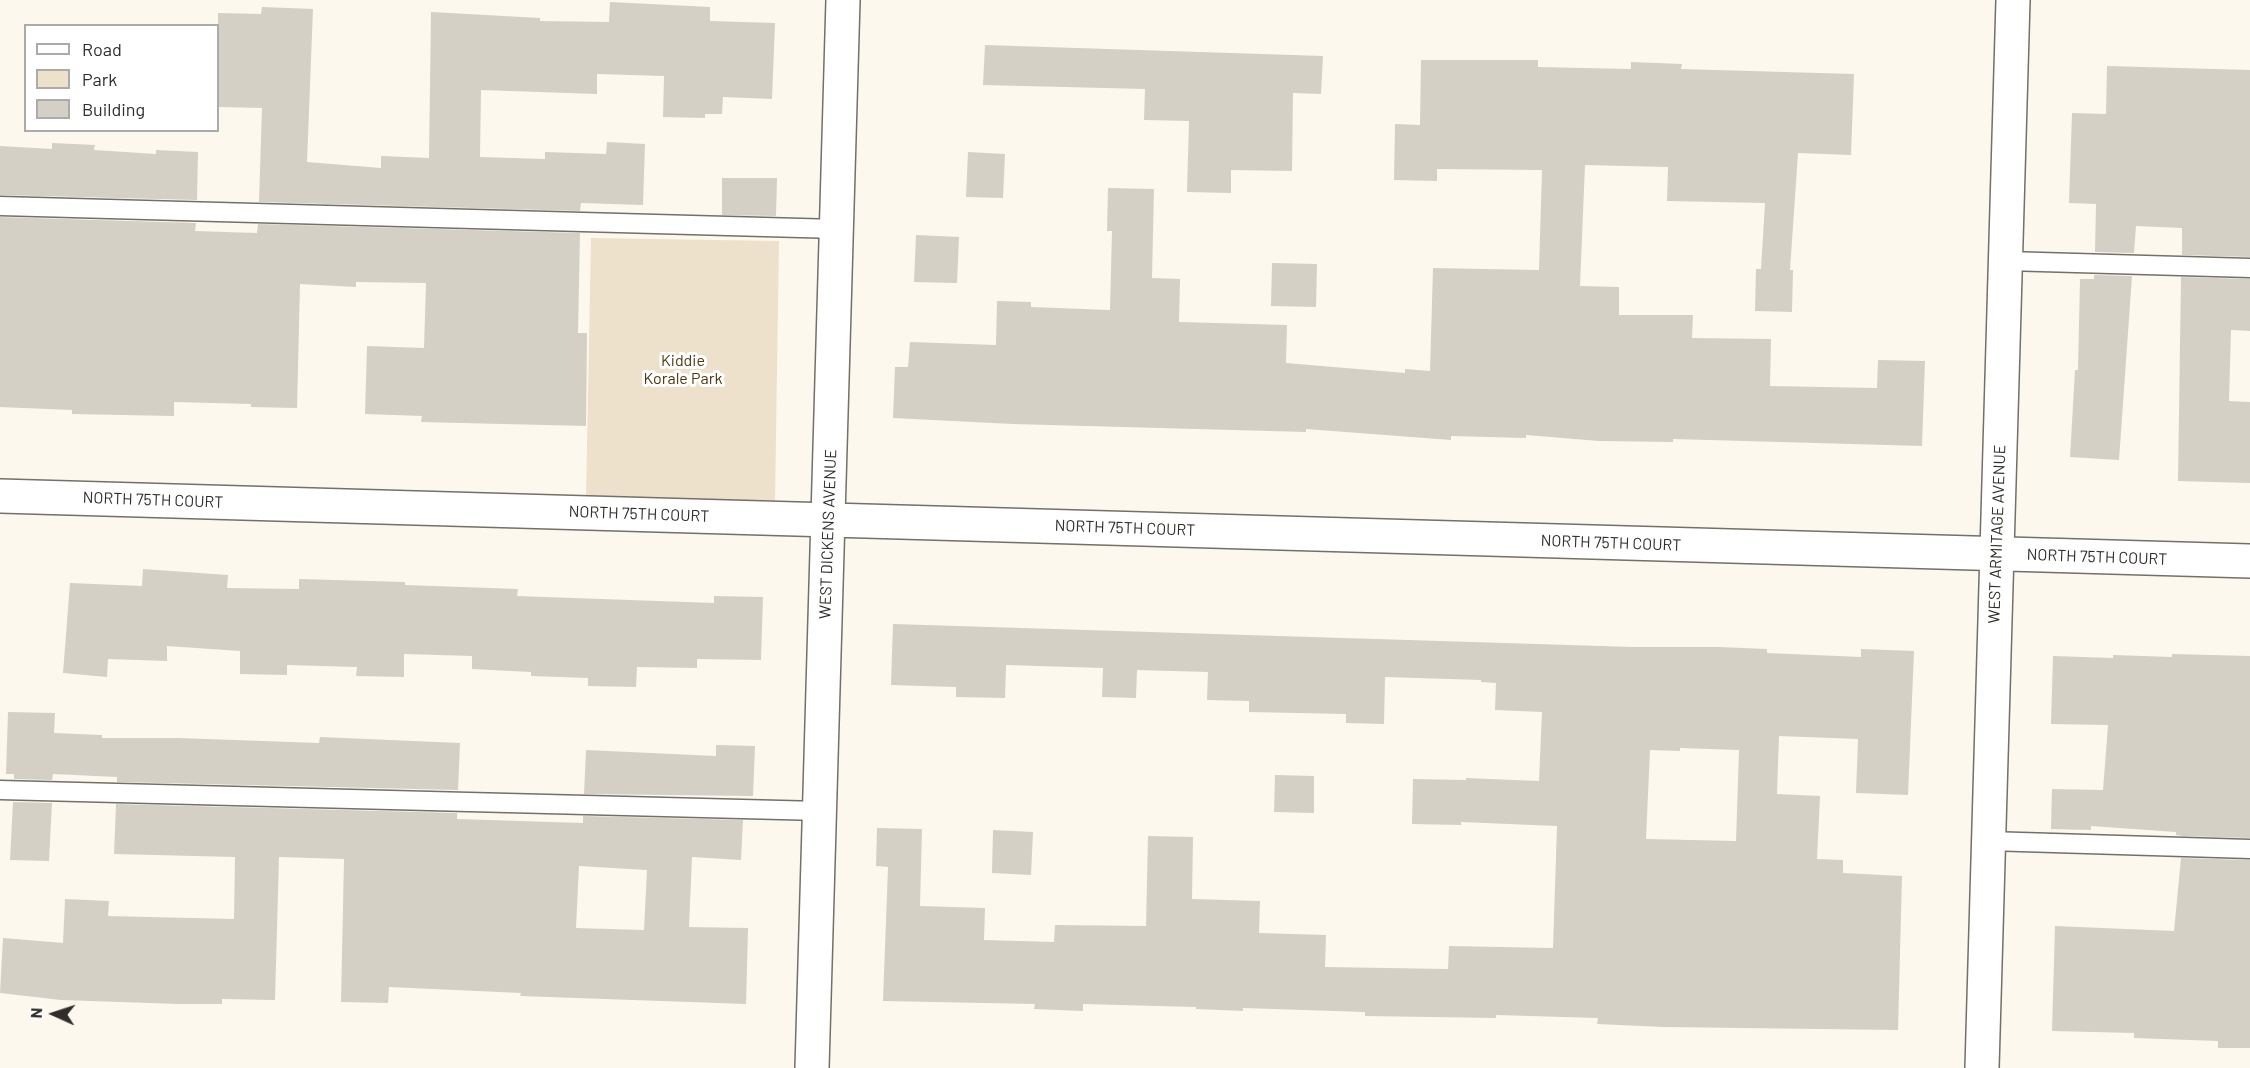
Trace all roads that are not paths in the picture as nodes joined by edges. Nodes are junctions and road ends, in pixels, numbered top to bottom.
1 (843, 0) edge
2 (2013, 0) edge
3 (0, 206) edge
4 (837, 229) junction
5 (2006, 261) junction
6 (2250, 268) edge
7 (0, 496) edge
8 (829, 520) junction
9 (1997, 554) junction
10 (2250, 561) edge
11 (0, 790) edge
12 (820, 812) junction
13 (1988, 841) junction
14 (2250, 849) edge
15 (812, 1068) edge
16 (1982, 1068) edge

1 - 4 street, WEST DICKENS AVENUE
2 - 5 street, WEST ARMITAGE AVENUE
3 - 4 lane
4 - 8 street, WEST DICKENS AVENUE
5 - 6 lane
5 - 9 street, WEST ARMITAGE AVENUE
7 - 8 street, NORTH 75TH COURT
8 - 9 street, NORTH 75TH COURT
8 - 12 street, WEST DICKENS AVENUE
9 - 10 street, NORTH 75TH COURT
9 - 13 street, WEST ARMITAGE AVENUE
11 - 12 lane
12 - 15 street, WEST DICKENS AVENUE
13 - 14 lane
13 - 16 street, WEST ARMITAGE AVENUE

